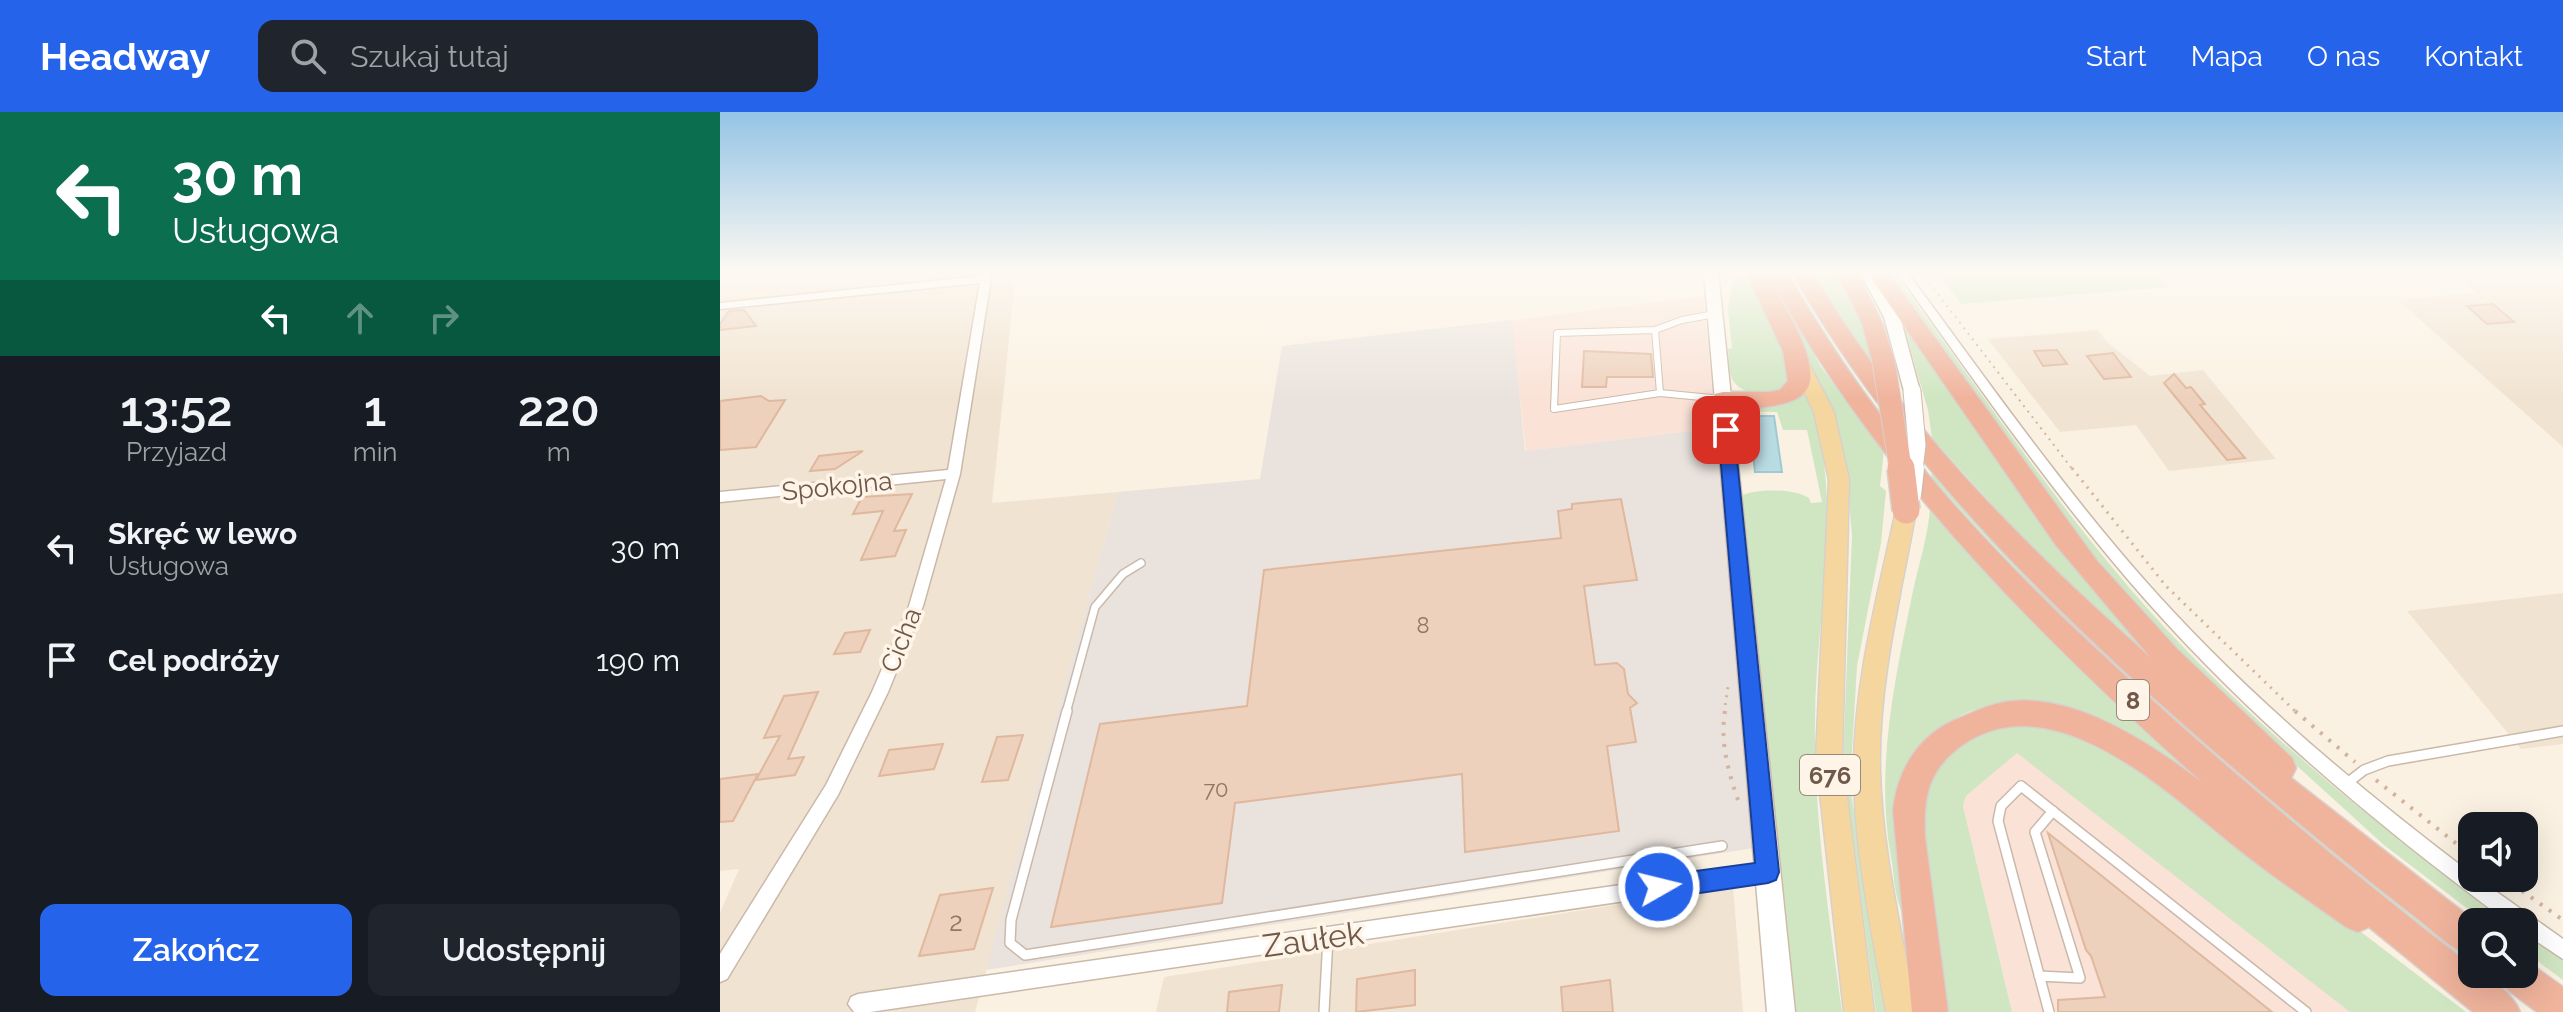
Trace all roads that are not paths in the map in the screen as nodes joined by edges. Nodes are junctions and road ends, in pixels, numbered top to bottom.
1 (980, 314) edge
2 (1715, 314) joint
3 (1776, 314) edge
4 (1803, 314) edge
5 (1827, 314) edge
6 (1868, 314) edge
7 (1890, 314) edge
8 (1907, 314) edge
9 (1933, 314) edge
10 (1655, 330) junction
11 (1796, 356) junction
12 (1660, 393) junction
13 (1723, 399) junction
14 (954, 474) junction
15 (720, 497) edge
16 (1906, 510) junction
17 (1141, 563) dead end
18 (2563, 731) edge
19 (2346, 784) junction
20 (2053, 811) junction
21 (1722, 846) dead end
22 (1768, 872) junction
23 (2416, 898) junction
24 (2504, 908) edge
25 (2458, 930) edge
26 (2538, 932) edge
27 (1328, 937) junction
28 (2563, 950) edge
29 (720, 972) edge
30 (2039, 976) junction
31 (2535, 988) edge
32 (858, 1004) dead end
33 (2492, 1004) edge
34 (2563, 1009) edge
35 (1324, 1012) edge
36 (1781, 1012) edge
37 (1859, 1012) edge
38 (1901, 1012) edge
39 (1930, 1012) edge
40 (2049, 1012) edge
41 (2306, 1012) edge

1 - 14 street, Cicha
2 - 10 lane
2 - 13 street
3 - 11 highway
4 - 33 highway, 8
5 - 23 highway, 8
6 - 16 highway, bridge
7 - 16 street, bridge
8 - 23 highway
9 - 19 street
10 - 12 lane
10 - 12 lane
11 - 13 highway
11 - 37 main road, 676
12 - 13 lane
13 - 22 street
14 - 15 street, Spokojna
14 - 29 street, Cicha
16 - 38 main road, 676
17 - 21 lane
18 - 19 lane
19 - 24 street
20 - 30 lane
20 - 30 lane
20 - 41 lane
22 - 27 street, Zaułek
22 - 36 street
23 - 25 highway, 8
26 - 28 street
27 - 32 street, Zaułek
27 - 35 lane
30 - 40 lane
31 - 34 highway
33 - 39 highway

